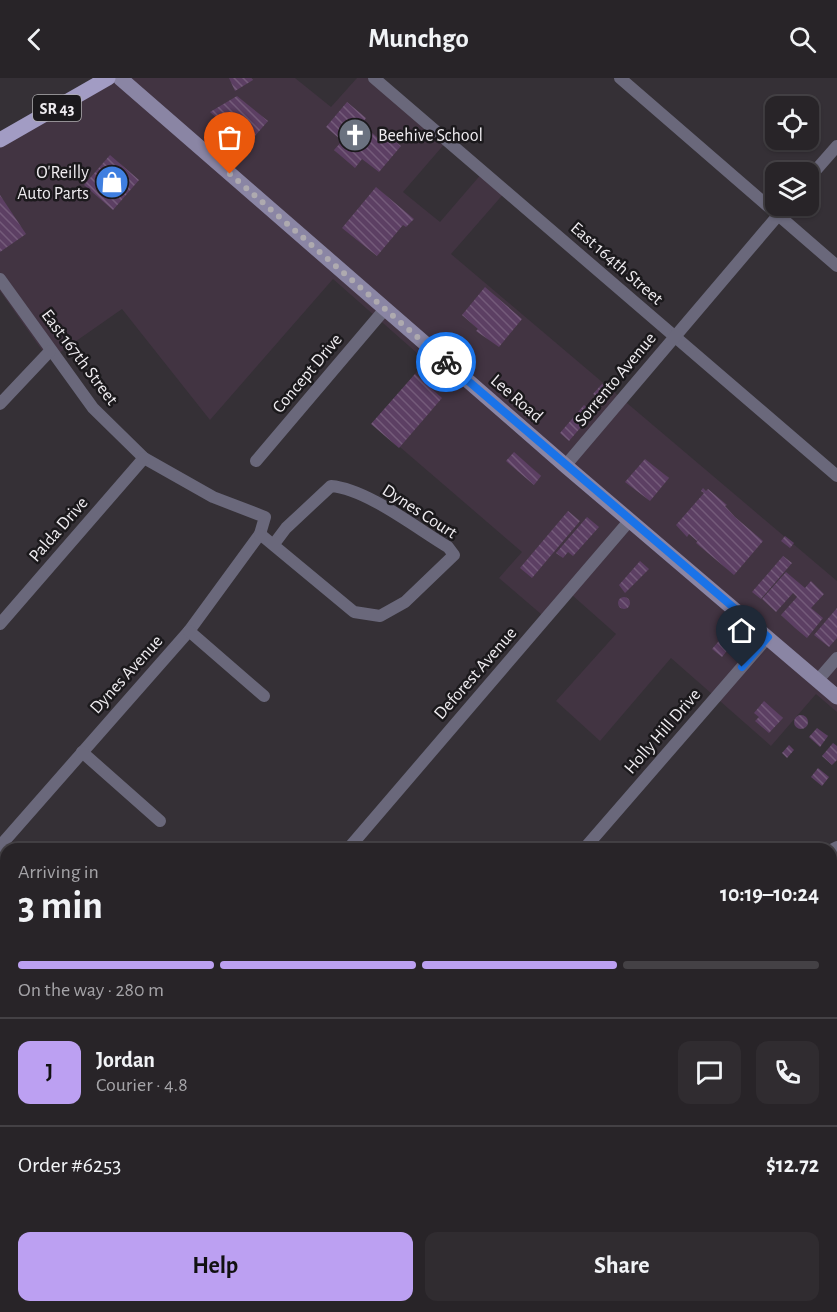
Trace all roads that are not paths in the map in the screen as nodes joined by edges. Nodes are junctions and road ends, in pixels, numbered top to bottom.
1 (108, 78) edge
2 (120, 78) edge
3 (374, 78) edge
4 (620, 78) edge
5 (0, 141) edge
6 (837, 146) edge
7 (819, 166) edge
8 (765, 196) edge
9 (777, 216) edge
10 (788, 216) edge
11 (837, 266) edge
12 (0, 279) edge
13 (385, 309) junction
14 (674, 336) junction
15 (50, 351) junction
16 (0, 404) edge
17 (144, 458) junction
18 (256, 461) dead end
19 (565, 466) junction
20 (837, 476) edge
21 (265, 517) joint
22 (630, 520) junction
23 (260, 534) junction
24 (274, 544) junction
25 (0, 624) edge
26 (189, 631) junction
27 (768, 637) junction
28 (837, 657) edge
29 (818, 680) junction
30 (264, 696) dead end
31 (837, 697) edge
32 (81, 752) junction
33 (160, 821) dead end
34 (3, 843) edge
35 (353, 843) edge
36 (589, 843) edge

1 - 5 main road, SR 43
2 - 13 main road, Lee Road
3 - 14 street, East 164th Street
4 - 8 street
6 - 7 street
9 - 14 street, Sorrento Avenue
10 - 11 street
12 - 15 street, East 167th Street
13 - 18 street, Concept Drive
13 - 19 main road, Lee Road
14 - 19 street, Sorrento Avenue
14 - 20 street, East 164th Street
15 - 16 street
15 - 17 street, East 167th Street
17 - 21 street, East 167th Street
17 - 25 street, Palda Drive
19 - 22 main road, Lee Road
21 - 23 street, Dynes Avenue
22 - 27 main road, Lee Road
22 - 35 street, Deforest Avenue
23 - 24 street, Dynes Court
23 - 26 street, Dynes Avenue
24 - 24 street, Dynes Court
26 - 30 street
26 - 32 street, Dynes Avenue
27 - 29 main road, Lee Road
27 - 36 street, Holly Hill Drive
28 - 29 street
29 - 31 main road, Lee Road
32 - 33 street
32 - 34 street, Dynes Avenue

